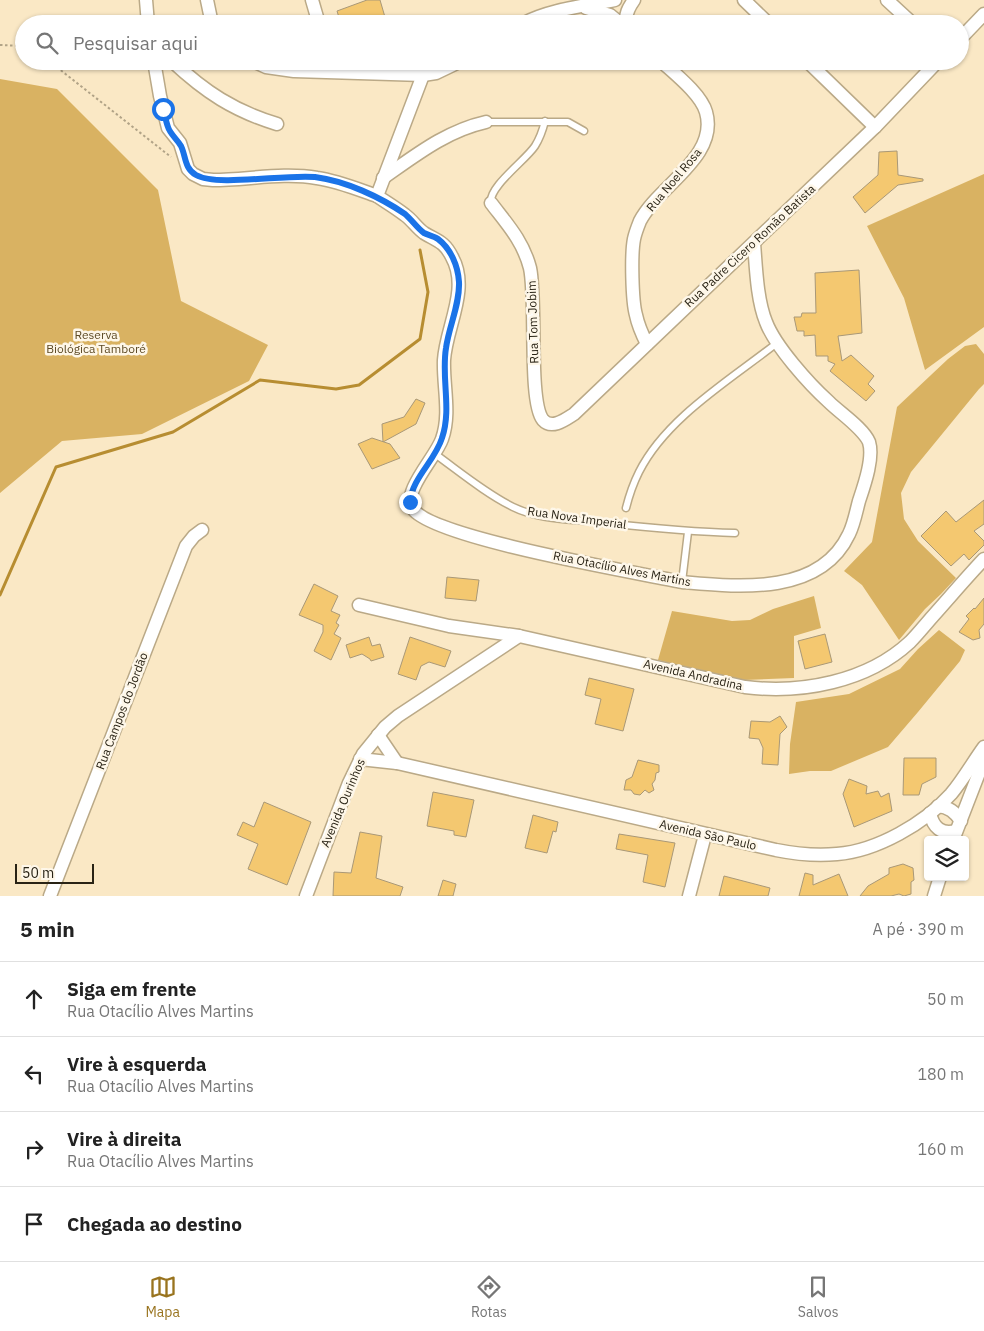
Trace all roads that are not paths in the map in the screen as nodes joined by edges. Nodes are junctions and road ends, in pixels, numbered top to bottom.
1 (146, 0) edge
2 (207, 0) edge
3 (312, 0) edge
4 (615, 0) edge
5 (634, 0) edge
6 (744, 0) edge
7 (887, 0) edge
8 (578, 7) junction
9 (984, 14) edge
10 (147, 15) edge
11 (210, 15) edge
12 (316, 15) edge
13 (544, 15) edge
14 (610, 15) edge
15 (627, 15) edge
16 (760, 15) edge
17 (903, 15) edge
18 (969, 29) edge
19 (156, 70) edge
20 (182, 70) edge
21 (295, 70) edge
22 (344, 70) edge
23 (442, 70) edge
24 (670, 70) edge
25 (815, 70) edge
26 (929, 70) edge
27 (346, 73) junction
28 (423, 76) junction
29 (546, 121) junction
30 (486, 122) joint
31 (277, 124) dead end
32 (875, 127) junction
33 (584, 131) dead end
34 (383, 178) junction
35 (377, 196) junction
36 (491, 203) joint
37 (754, 243) junction
38 (777, 343) junction
39 (647, 344) junction
40 (555, 424) joint
41 (434, 454) junction
42 (626, 508) dead end
43 (202, 530) dead end
44 (688, 532) junction
45 (735, 533) dead end
46 (984, 559) edge
47 (682, 582) junction
48 (358, 605) dead end
49 (520, 636) junction
50 (378, 735) junction
51 (984, 747) edge
52 (360, 759) junction
53 (984, 760) edge
54 (397, 763) junction
55 (934, 810) junction
56 (957, 830) edge
57 (705, 834) junction
58 (939, 881) edge
59 (50, 896) edge
60 (306, 896) edge
61 (689, 896) edge
62 (934, 896) edge

1 - 10 street
2 - 11 street
3 - 12 street
4 - 8 street
5 - 15 street
6 - 16 street
7 - 17 street
8 - 13 street
8 - 14 street
9 - 18 street
19 - 35 street, Rua Otacílio Alves Martins
20 - 31 street
21 - 27 street
22 - 27 street
23 - 28 street
24 - 39 street, Rua Noel Rosa
25 - 32 street
26 - 32 street, Rua Padre Cicero Romão Batista
27 - 28 street
28 - 34 street
29 - 30 lane
29 - 33 lane
29 - 36 lane, Rua Tom Jobim
30 - 34 street
32 - 37 street, Rua Padre Cicero Romão Batista
34 - 35 street
35 - 41 street, Rua Otacílio Alves Martins
36 - 40 street, Rua Tom Jobim
37 - 38 street, Rua Otacílio Alves Martins
37 - 39 street, Rua Padre Cicero Romão Batista
38 - 42 lane
38 - 47 street, Rua Otacílio Alves Martins
39 - 40 street, Rua Padre Cicero Romão Batista
41 - 44 lane, Rua Nova Imperial
41 - 47 street, Rua Otacílio Alves Martins
43 - 59 street, Rua Campos do Jordão
44 - 45 lane, Rua Nova Imperial
44 - 47 lane
46 - 49 street, Avenida Andradina
48 - 49 street, Avenida Andradina
49 - 50 street, Avenida Ourinhos
50 - 52 street, Avenida Ourinhos
50 - 54 street
51 - 55 street, Avenida São Paulo
52 - 54 street, Avenida São Paulo
52 - 60 street, Avenida Ourinhos
53 - 56 street
54 - 57 street, Avenida São Paulo
55 - 56 street
55 - 56 street
55 - 57 street, Avenida São Paulo
57 - 61 street
58 - 62 street

